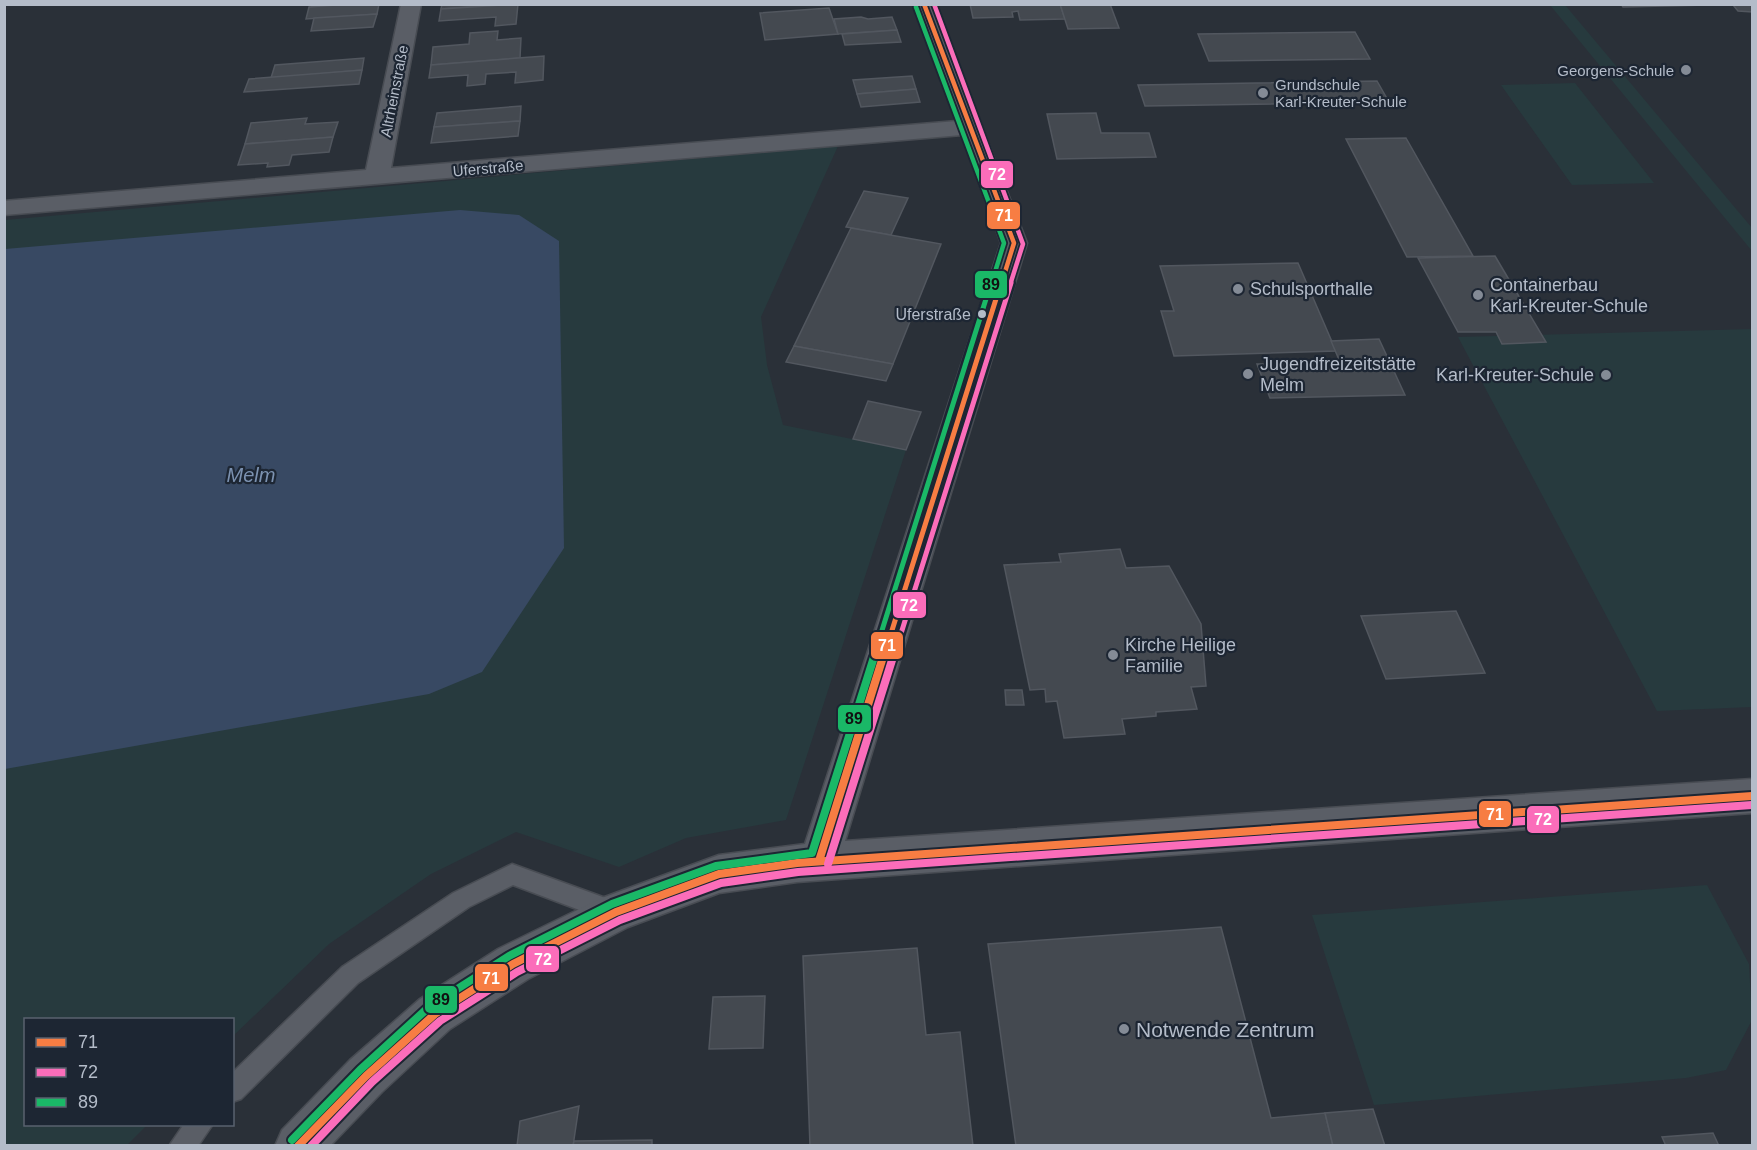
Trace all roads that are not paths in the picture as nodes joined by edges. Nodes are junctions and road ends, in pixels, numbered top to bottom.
1 (411, 4) edge
2 (924, 4) edge
3 (972, 128) junction
4 (377, 177) junction
5 (4, 208) edge
6 (1752, 796) edge
7 (819, 861) junction
8 (616, 912) junction
9 (234, 1088) edge
10 (200, 1126) edge
11 (182, 1146) edge
12 (298, 1146) edge

1 - 4 street, Altrheinstraße
2 - 3 street
3 - 4 street, Uferstraße
3 - 7 street
4 - 5 street, Uferstraße
6 - 7 street
7 - 8 street
8 - 9 lane
8 - 12 street
10 - 11 lane

